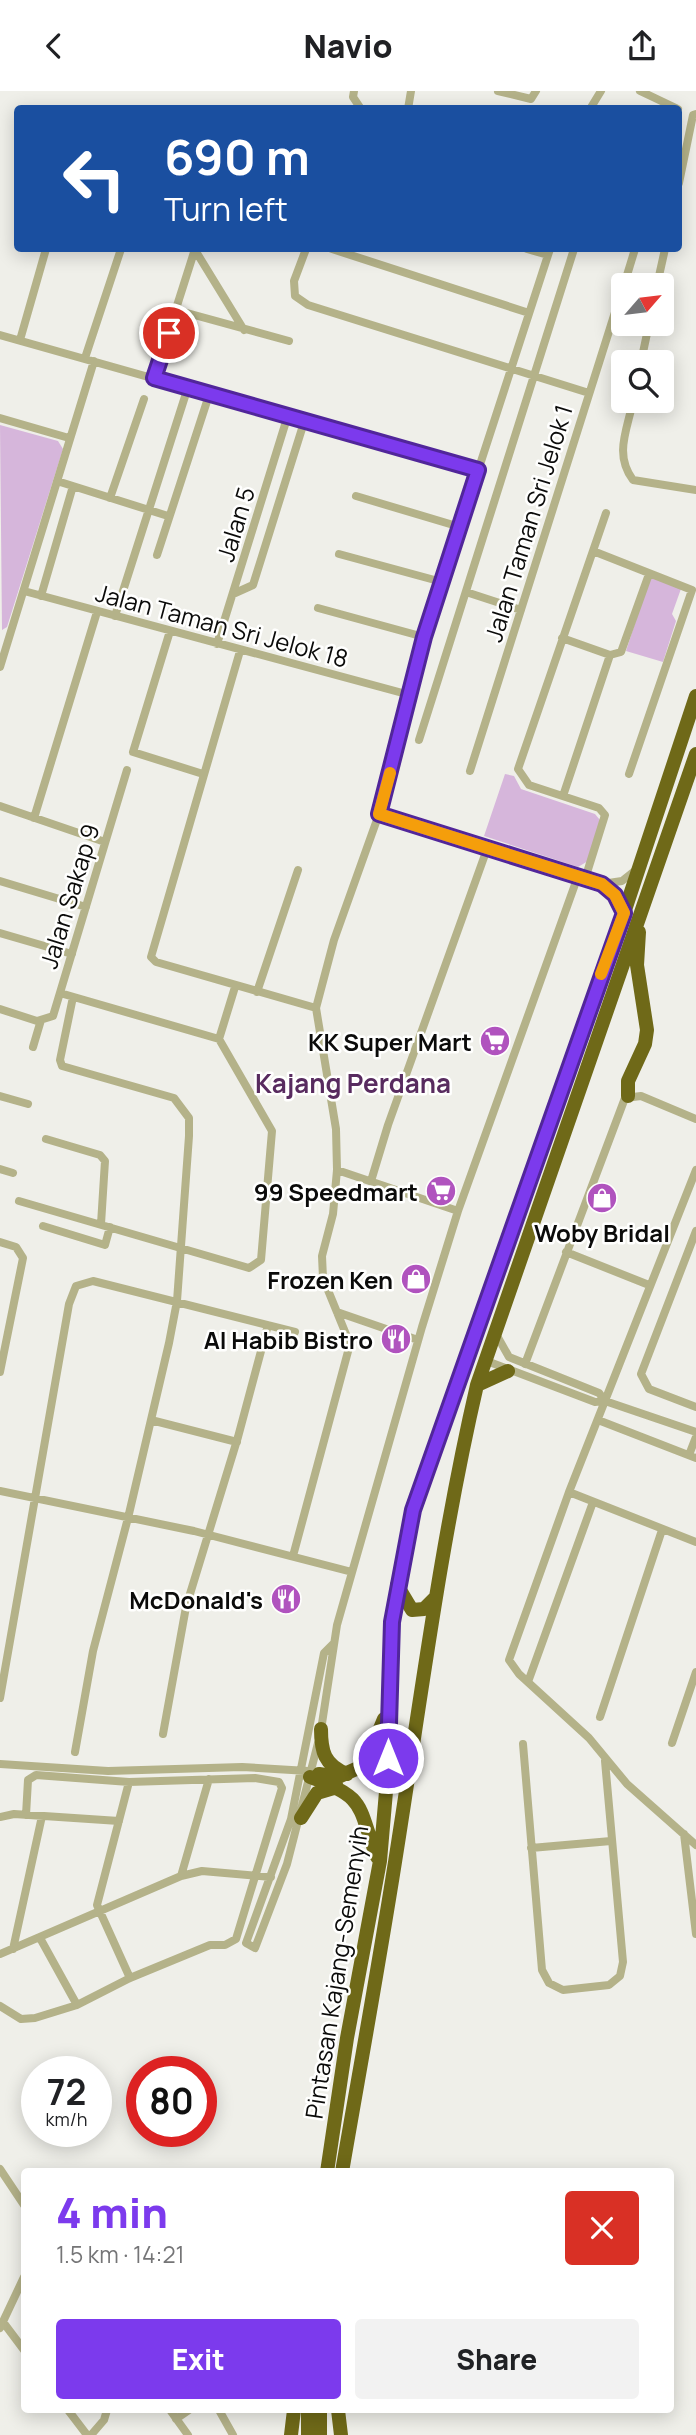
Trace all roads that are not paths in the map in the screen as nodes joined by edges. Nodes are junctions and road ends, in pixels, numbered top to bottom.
1 (499, 91) edge
2 (536, 91) edge
3 (640, 91) edge
4 (670, 105) edge
5 (694, 114) edge
6 (682, 169) edge
7 (45, 252) edge
8 (120, 252) edge
9 (194, 252) edge
10 (197, 252) edge
11 (305, 252) edge
12 (341, 252) edge
13 (549, 252) edge
14 (572, 252) edge
15 (634, 252) edge
16 (664, 252) edge
17 (627, 273) edge
18 (660, 273) edge
19 (176, 310) junction
20 (529, 313) junction
21 (611, 324) edge
22 (244, 330) junction
23 (0, 335) edge
24 (20, 340) junction
25 (289, 341) dead end
26 (90, 360) junction
27 (511, 370) junction
28 (535, 376) junction
29 (154, 378) junction
30 (188, 387) junction
31 (210, 392) junction
32 (589, 393) junction
33 (144, 399) dead end
34 (630, 413) edge
35 (288, 415) junction
36 (0, 418) edge
37 (305, 419) junction
38 (69, 438) junction
39 (478, 470) junction
40 (57, 481) junction
41 (73, 486) junction
42 (696, 490) edge
43 (356, 496) dead end
44 (110, 498) junction
45 (149, 510) junction
46 (606, 513) dead end
47 (168, 516) junction
48 (460, 527) junction
49 (593, 551) junction
50 (339, 554) dead end
51 (157, 555) dead end
52 (649, 574) junction
53 (442, 582) junction
54 (24, 591) junction
55 (466, 592) junction
56 (233, 594) junction
57 (41, 596) junction
58 (318, 608) dead end
59 (521, 610) junction
60 (97, 611) junction
61 (115, 616) junction
62 (170, 631) junction
63 (424, 637) junction
64 (562, 638) junction
65 (4, 640) edge
66 (217, 644) junction
67 (240, 651) junction
68 (610, 655) junction
69 (0, 667) edge
70 (410, 695) junction
71 (696, 696) edge
72 (419, 740) dead end
73 (695, 758) edge
74 (127, 770) dead end
75 (470, 771) dead end
76 (203, 774) junction
77 (629, 775) dead end
78 (563, 796) junction
79 (0, 806) edge
80 (379, 814) junction
81 (34, 818) junction
82 (105, 842) junction
83 (487, 849) junction
84 (639, 867) junction
85 (298, 870) dead end
86 (581, 878) junction
87 (0, 881) edge
88 (602, 884) junction
89 (86, 907) junction
90 (624, 913) junction
91 (639, 920) junction
92 (0, 933) edge
93 (72, 954) junction
94 (235, 987) junction
95 (257, 992) junction
96 (60, 993) junction
97 (74, 997) junction
98 (316, 1008) junction
99 (0, 1009) edge
100 (39, 1020) junction
101 (219, 1039) junction
102 (33, 1047) dead end
103 (0, 1095) edge
104 (628, 1096) junction
105 (28, 1104) dead end
106 (696, 1119) edge
107 (46, 1139) dead end
108 (0, 1169) edge
109 (337, 1170) junction
110 (696, 1170) edge
111 (13, 1173) dead end
112 (371, 1181) junction
113 (19, 1201) dead end
114 (458, 1211) junction
115 (43, 1226) dead end
116 (106, 1226) junction
117 (696, 1231) edge
118 (0, 1241) edge
119 (182, 1249) junction
120 (566, 1252) junction
121 (649, 1285) junction
122 (177, 1301) junction
123 (337, 1312) junction
124 (0, 1313) edge
125 (11, 1316) junction
126 (268, 1325) junction
127 (494, 1329) junction
128 (295, 1332) dead end
129 (418, 1340) junction
130 (484, 1360) junction
131 (525, 1364) junction
132 (508, 1371) junction
133 (0, 1372) edge
134 (477, 1385) junction
135 (605, 1401) junction
136 (696, 1407) edge
137 (151, 1420) junction
138 (598, 1420) junction
139 (696, 1435) edge
140 (237, 1442) junction
141 (693, 1456) edge
142 (0, 1491) edge
143 (569, 1492) junction
144 (33, 1497) junction
145 (593, 1503) junction
146 (128, 1518) junction
147 (662, 1530) junction
148 (207, 1535) junction
149 (696, 1542) edge
150 (293, 1556) junction
151 (352, 1572) junction
152 (397, 1585) junction
153 (435, 1598) junction
154 (334, 1643) junction
155 (3, 1660) edge
156 (696, 1672) edge
157 (528, 1682) junction
158 (0, 1698) edge
159 (388, 1716) junction
160 (600, 1717) dead end
161 (321, 1729) junction
162 (163, 1734) dead end
163 (672, 1743) dead end
164 (523, 1744) dead end
165 (75, 1752) dead end
166 (605, 1761) junction
167 (0, 1764) edge
168 (307, 1774) junction
169 (347, 1774) junction
170 (209, 1779) junction
171 (129, 1782) junction
172 (338, 1787) junction
173 (26, 1815) junction
174 (0, 1817) edge
175 (42, 1817) junction
176 (301, 1818) junction
177 (119, 1821) junction
178 (684, 1834) junction
179 (611, 1841) junction
180 (696, 1845) edge
181 (531, 1848) junction
182 (380, 1861) junction
183 (287, 1864) junction
184 (258, 1874) junction
185 (181, 1876) junction
186 (271, 1877) junction
187 (276, 1896) junction
188 (100, 1912) junction
189 (696, 1934) edge
190 (40, 1938) junction
191 (13, 1949) junction
192 (0, 1954) edge
193 (130, 1978) junction
194 (77, 2005) junction
195 (0, 2006) edge
196 (328, 2168) edge
197 (343, 2168) edge
198 (0, 2169) edge
199 (21, 2200) edge
200 (21, 2284) edge
201 (2, 2325) edge
202 (21, 2347) edge
203 (71, 2413) edge
204 (106, 2413) edge
205 (172, 2413) edge
206 (185, 2413) edge
207 (221, 2413) edge
208 (294, 2413) edge
209 (308, 2413) edge
210 (320, 2413) edge
211 (338, 2413) edge
212 (176, 2419) junction
213 (89, 2435) edge
214 (188, 2435) edge
215 (233, 2435) edge
216 (291, 2435) edge
217 (308, 2435) edge
218 (320, 2435) edge
219 (341, 2435) edge

1 - 2 street
3 - 4 street
5 - 6 street
7 - 24 street
8 - 26 street
9 - 19 street
10 - 22 street
11 - 27 street
12 - 20 street
13 - 20 street
14 - 28 street
15 - 17 street, Jalan Taman Sri Jelok 1
16 - 18 street
19 - 22 street
19 - 29 street
20 - 27 street
21 - 32 street, Jalan Taman Sri Jelok 1
22 - 25 street
23 - 24 street
24 - 26 street
26 - 29 street
26 - 38 street
27 - 28 street
27 - 39 street
28 - 32 street
28 - 55 street
29 - 30 street
30 - 31 street
30 - 45 street
31 - 35 street
31 - 47 street
32 - 59 street, Jalan Taman Sri Jelok 1
33 - 44 street
34 - 42 street
35 - 37 street
35 - 56 street, Jalan 5
36 - 38 street
37 - 39 street
37 - 56 street
38 - 40 street
39 - 48 street
40 - 41 street
40 - 54 street
41 - 44 street
41 - 57 street
43 - 48 street
44 - 45 street
45 - 47 street
45 - 61 street
46 - 49 street
47 - 51 street
48 - 53 street
49 - 52 street
49 - 64 street
50 - 53 street
52 - 68 street
52 - 77 street
53 - 63 street
54 - 57 street, Jalan Taman Sri Jelok 18
54 - 65 street
55 - 59 street
55 - 72 street
56 - 66 street, Jalan 5
57 - 60 street, Jalan Taman Sri Jelok 18
58 - 63 street
59 - 75 street, Jalan Taman Sri Jelok 1
60 - 61 street, Jalan Taman Sri Jelok 18
60 - 81 street
61 - 62 street, Jalan Taman Sri Jelok 18
62 - 66 street, Jalan Taman Sri Jelok 18
62 - 76 street
63 - 70 street
64 - 68 street
64 - 78 street
65 - 69 street
66 - 67 street, Jalan Taman Sri Jelok 18
67 - 70 street, Jalan Taman Sri Jelok 18
67 - 76 street
68 - 78 street
70 - 80 street
71 - 84 highway, Pintasan Kajang-Semenyih
73 - 91 highway, Pintasan Kajang-Semenyih
74 - 82 street, Jalan Sakap 9
76 - 94 street
78 - 86 street
79 - 81 street
80 - 83 street
80 - 98 street
81 - 82 street
82 - 89 street, Jalan Sakap 9
83 - 86 street
83 - 112 street
84 - 88 street
84 - 90 highway, Pintasan Kajang-Semenyih
85 - 95 street
86 - 88 street
86 - 114 street
87 - 89 street
88 - 90 street
89 - 93 street, Jalan Sakap 9
90 - 152 highway, Pintasan Kajang-Semenyih
91 - 104 highway
91 - 127 highway, Pintasan Kajang-Semenyih
92 - 93 street
93 - 96 street, Jalan Sakap 9
94 - 95 street
94 - 101 street
95 - 98 street
96 - 97 street
96 - 100 street, Jalan Sakap 9
97 - 101 street
97 - 119 street
98 - 109 street
99 - 100 street
100 - 102 street
101 - 119 street
103 - 105 street
104 - 106 street
104 - 120 street
107 - 116 street
108 - 111 street
109 - 112 street
109 - 123 street
110 - 121 street
112 - 114 street
113 - 116 street
114 - 129 street
115 - 116 street
116 - 119 street
117 - 136 street
118 - 125 street
119 - 122 street
120 - 121 street
120 - 131 street
121 - 135 street
122 - 126 street
122 - 137 street
122 - 144 street
123 - 129 street
123 - 150 street
124 - 125 street
125 - 133 street
126 - 128 street
126 - 140 street
127 - 130 highway, Pintasan Kajang-Semenyih
127 - 131 street
129 - 151 street
130 - 132 street
130 - 134 highway, Pintasan Kajang-Semenyih
131 - 135 street
132 - 134 highway
132 - 135 street
134 - 153 highway, Pintasan Kajang-Semenyih
135 - 138 street
135 - 139 street
137 - 140 street
137 - 146 street
138 - 141 street
138 - 143 street
139 - 141 street
140 - 148 street
142 - 144 street
143 - 145 street
143 - 157 street
144 - 146 street
144 - 155 street
145 - 147 street
145 - 157 street
146 - 148 street
146 - 165 street
147 - 149 street
147 - 160 street
148 - 150 street
148 - 162 street
150 - 151 street
151 - 154 street
152 - 153 highway
152 - 159 highway, Pintasan Kajang-Semenyih
153 - 197 highway, Pintasan Kajang-Semenyih
154 - 161 street
154 - 168 street
155 - 158 street
156 - 163 street
157 - 166 street
159 - 169 highway
159 - 182 highway, Pintasan Kajang-Semenyih
161 - 168 street
161 - 169 highway
164 - 181 street
166 - 178 street
166 - 179 street
167 - 168 street
168 - 169 highway
168 - 172 highway
168 - 176 street
168 - 186 street
170 - 171 street
170 - 184 street
170 - 185 street
171 - 173 street
171 - 177 street
172 - 176 highway
172 - 182 highway
173 - 174 street
173 - 175 street
175 - 177 street
175 - 191 street
176 - 183 street
177 - 188 street
178 - 180 street
178 - 189 street
179 - 181 street
179 - 181 street
182 - 196 highway, Pintasan Kajang-Semenyih
183 - 186 street
183 - 187 street
184 - 185 street
184 - 186 street
184 - 193 street
185 - 188 street
186 - 187 street
186 - 187 street
188 - 190 street
188 - 193 street
190 - 191 street
190 - 194 street
191 - 192 street
193 - 194 street
194 - 195 street
198 - 199 street
200 - 201 street
201 - 202 street
203 - 213 street
204 - 213 street
205 - 212 street
206 - 212 street
207 - 215 street
208 - 216 highway
209 - 217 highway
210 - 218 highway
211 - 219 highway
212 - 214 street

